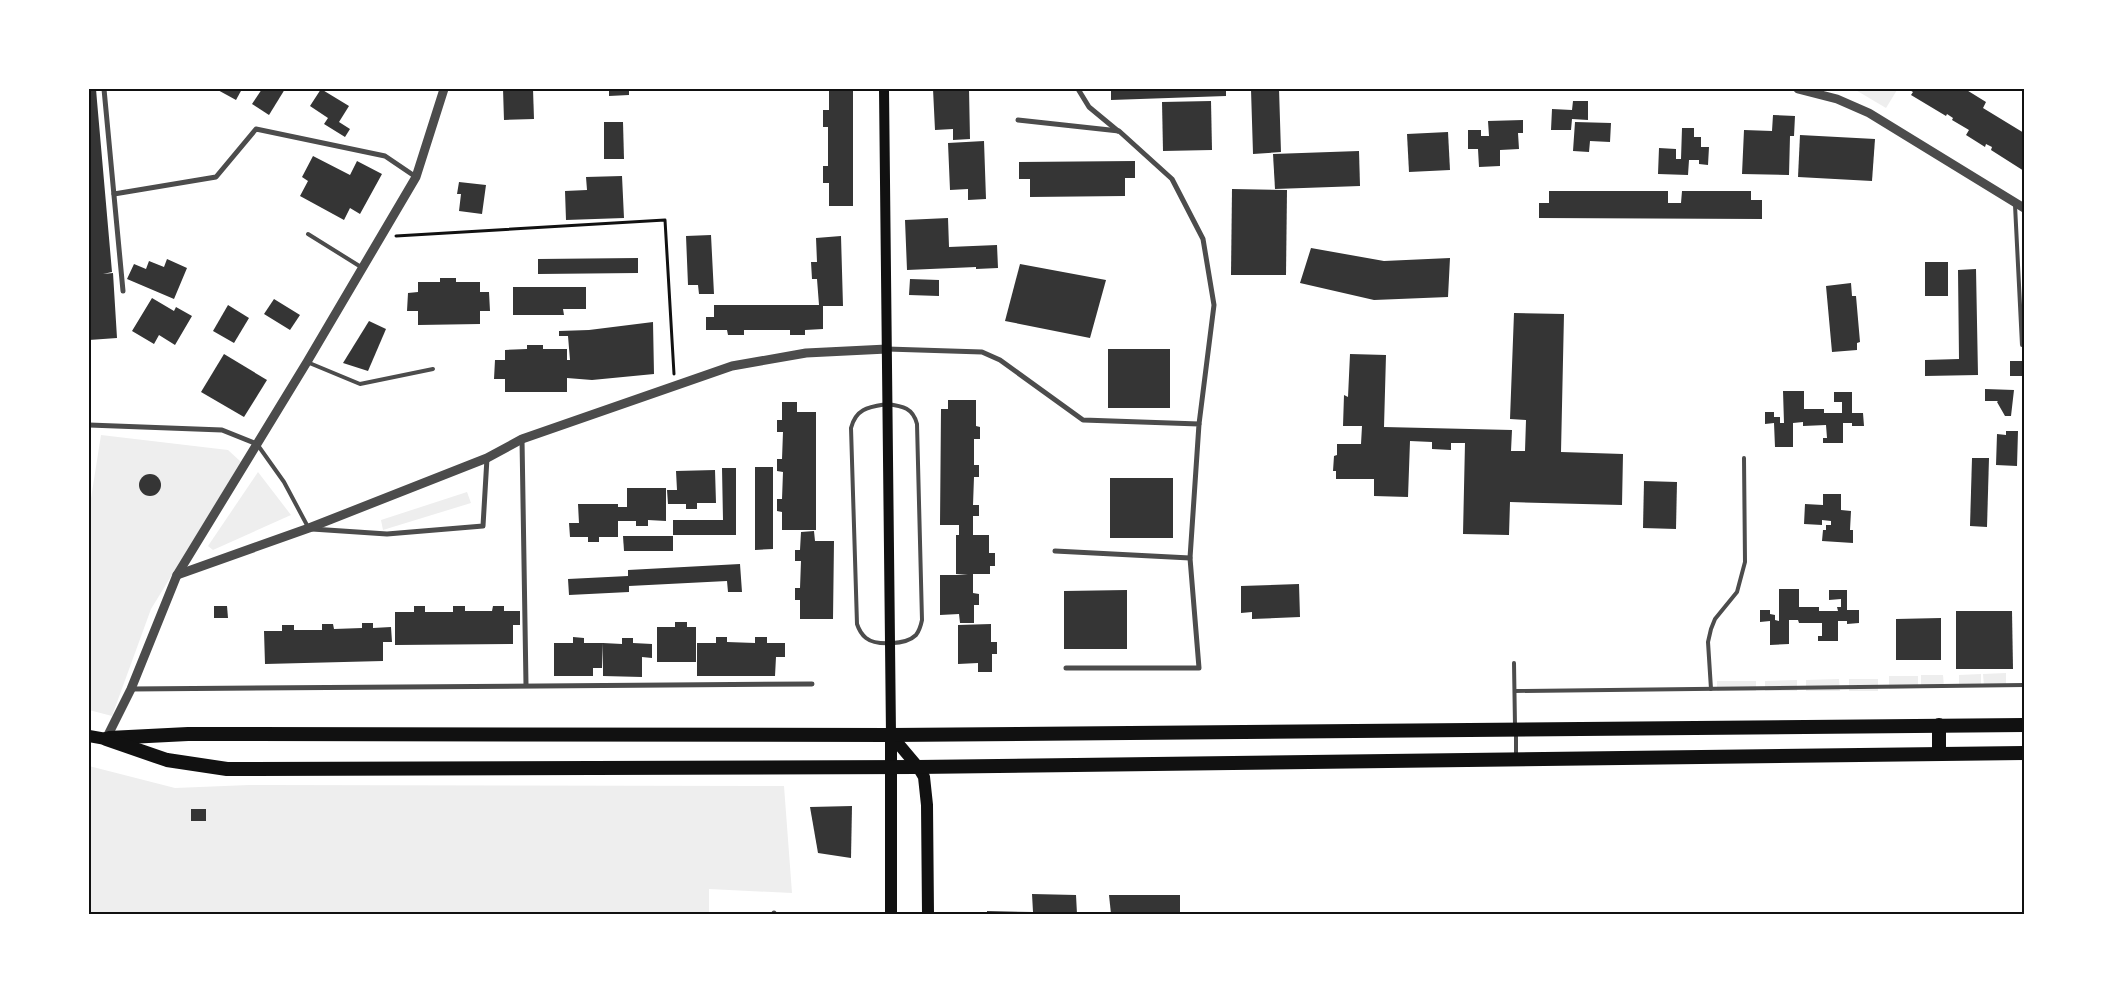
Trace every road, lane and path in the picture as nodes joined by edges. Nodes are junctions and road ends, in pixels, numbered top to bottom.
1 (104, 89) edge
2 (444, 89) edge
3 (884, 89) edge
4 (1078, 89) edge
5 (1798, 89) edge
6 (1018, 120) dead end
7 (1119, 132) junction
8 (416, 177) junction
9 (114, 194) junction
10 (2015, 202) junction
11 (2024, 208) edge
12 (308, 234) dead end
13 (381, 236) junction
14 (363, 268) junction
15 (122, 291) dead end
16 (2022, 345) dead end
17 (887, 349) junction
18 (307, 362) junction
19 (433, 369) dead end
20 (675, 387) junction
21 (887, 404) junction
22 (1199, 424) junction
23 (89, 425) edge
24 (522, 439) junction
25 (257, 444) junction
26 (487, 458) junction
27 (1744, 458) dead end
28 (309, 528) junction
29 (1054, 551) dead end
30 (1190, 558) junction
31 (177, 575) junction
32 (891, 643) junction
33 (1514, 664) dead end
34 (1066, 668) dead end
35 (812, 684) dead end
36 (526, 685) junction
37 (2024, 685) edge
38 (131, 689) junction
39 (1711, 689) junction
40 (1515, 692) junction
41 (1939, 724) junction
42 (2024, 725) edge
43 (1516, 730) junction
44 (891, 735) junction
45 (89, 736) edge
46 (106, 739) junction
47 (2024, 753) edge
48 (1940, 754) junction
49 (1516, 761) junction
50 (890, 767) junction
51 (918, 767) junction
52 (891, 914) edge
53 (928, 914) edge

1 - 9 street
2 - 8 street
3 - 17 main road
4 - 7 street
5 - 10 street
6 - 7 street
7 - 22 street
8 - 9 street
8 - 13 street
9 - 15 street
10 - 11 street
10 - 16 lane
12 - 14 lane
13 - 14 street
13 - 20 path
14 - 18 street
17 - 20 street
17 - 21 main road
17 - 22 street
18 - 19 lane
18 - 25 street
20 - 24 street
21 - 32 main road
21 - 32 lane
21 - 32 lane
22 - 30 street
23 - 25 street
24 - 26 street
24 - 36 street
25 - 28 lane
25 - 31 street
26 - 28 street
26 - 28 street
27 - 39 lane
28 - 31 street
29 - 30 street
30 - 34 street
31 - 38 street
32 - 44 main road
33 - 40 lane
35 - 36 street
36 - 38 street
37 - 39 lane
38 - 46 street
39 - 40 lane
40 - 43 lane
41 - 42 highway
41 - 43 highway
41 - 48 highway
43 - 44 highway
43 - 49 lane
44 - 46 highway
44 - 50 main road
44 - 51 main road
45 - 46 main road
46 - 50 highway
47 - 48 highway
48 - 49 highway
49 - 51 highway
50 - 51 highway
50 - 52 main road
51 - 53 main road

